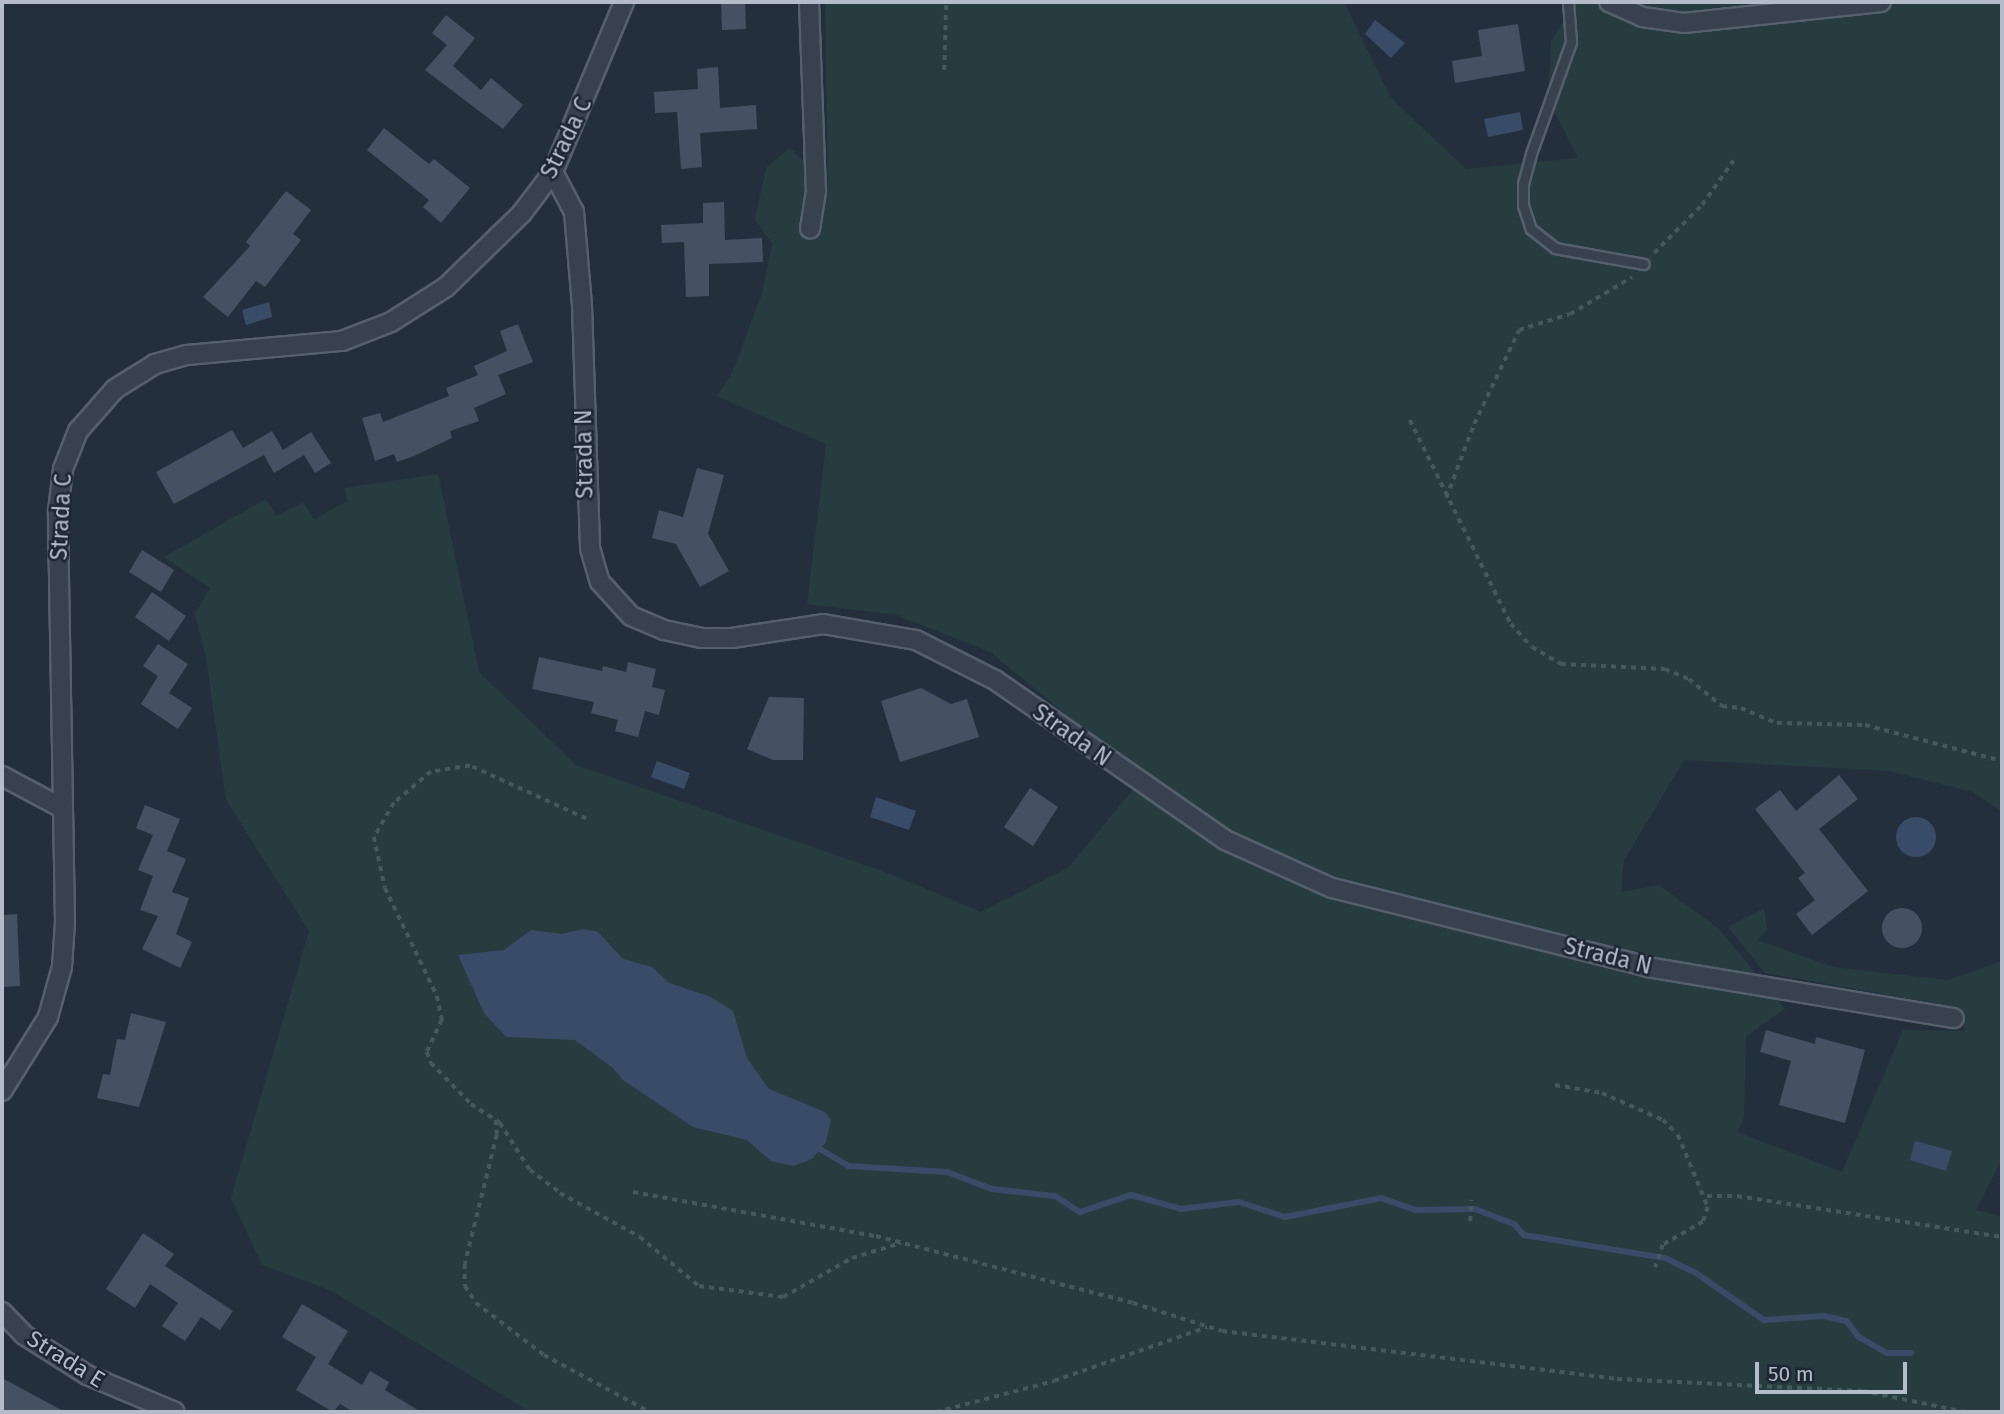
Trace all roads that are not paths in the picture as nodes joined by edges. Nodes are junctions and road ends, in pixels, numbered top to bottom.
1 (624, 2) edge
2 (809, 2) edge
3 (1568, 2) edge
4 (1609, 2) edge
5 (1881, 2) edge
6 (553, 172) junction
7 (810, 229) dead end
8 (1644, 264) road end
9 (2, 776) edge
10 (62, 808) junction
11 (1954, 1018) dead end
12 (2, 1091) edge
13 (2, 1312) edge
14 (175, 1412) edge

1 - 6 street, Strada C
2 - 7 street
3 - 8 lane
4 - 5 street
6 - 10 street, Strada C
6 - 11 street, Strada N
9 - 10 street
10 - 12 street, Strada C
13 - 14 street, Strada E

